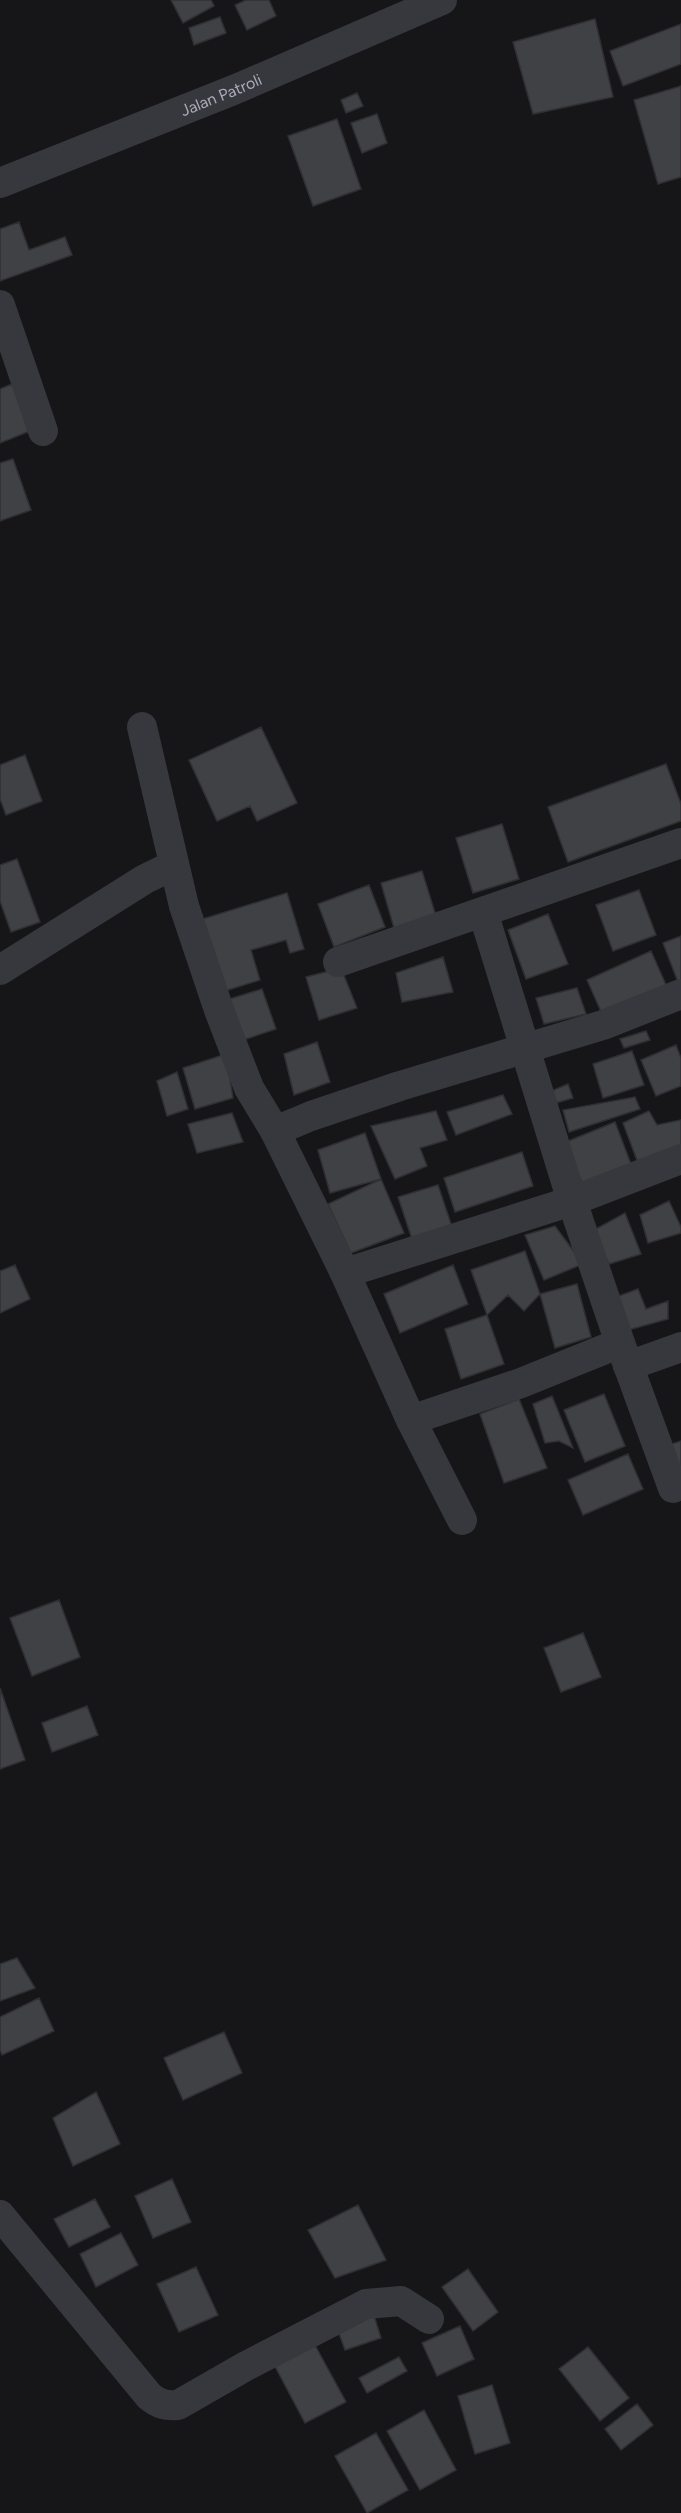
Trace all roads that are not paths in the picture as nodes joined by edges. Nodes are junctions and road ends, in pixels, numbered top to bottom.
1 (442, 0) edge
2 (0, 183) edge
3 (0, 305) edge
4 (43, 431) dead end
5 (142, 727) dead end
6 (681, 843) edge
7 (174, 865) junction
8 (483, 912) junction
9 (338, 962) dead end
10 (0, 970) edge
11 (681, 994) edge
12 (526, 1047) junction
13 (275, 1131) junction
14 (681, 1159) edge
15 (572, 1201) junction
16 (345, 1273) junction
17 (681, 1347) edge
18 (624, 1355) junction
19 (411, 1419) junction
20 (674, 1488) dead end
21 (462, 1520) dead end
22 (0, 2216) edge
23 (429, 2319) dead end

1 - 2 street, Jalan Patroli
3 - 4 street
5 - 7 street
6 - 8 street
7 - 10 street
7 - 13 street
8 - 9 street
8 - 12 street
11 - 12 street
12 - 13 street
12 - 15 street
13 - 16 street
14 - 15 street
15 - 16 street
15 - 18 street
16 - 19 street
17 - 18 street
18 - 19 street
18 - 20 street
19 - 21 street
22 - 23 street

